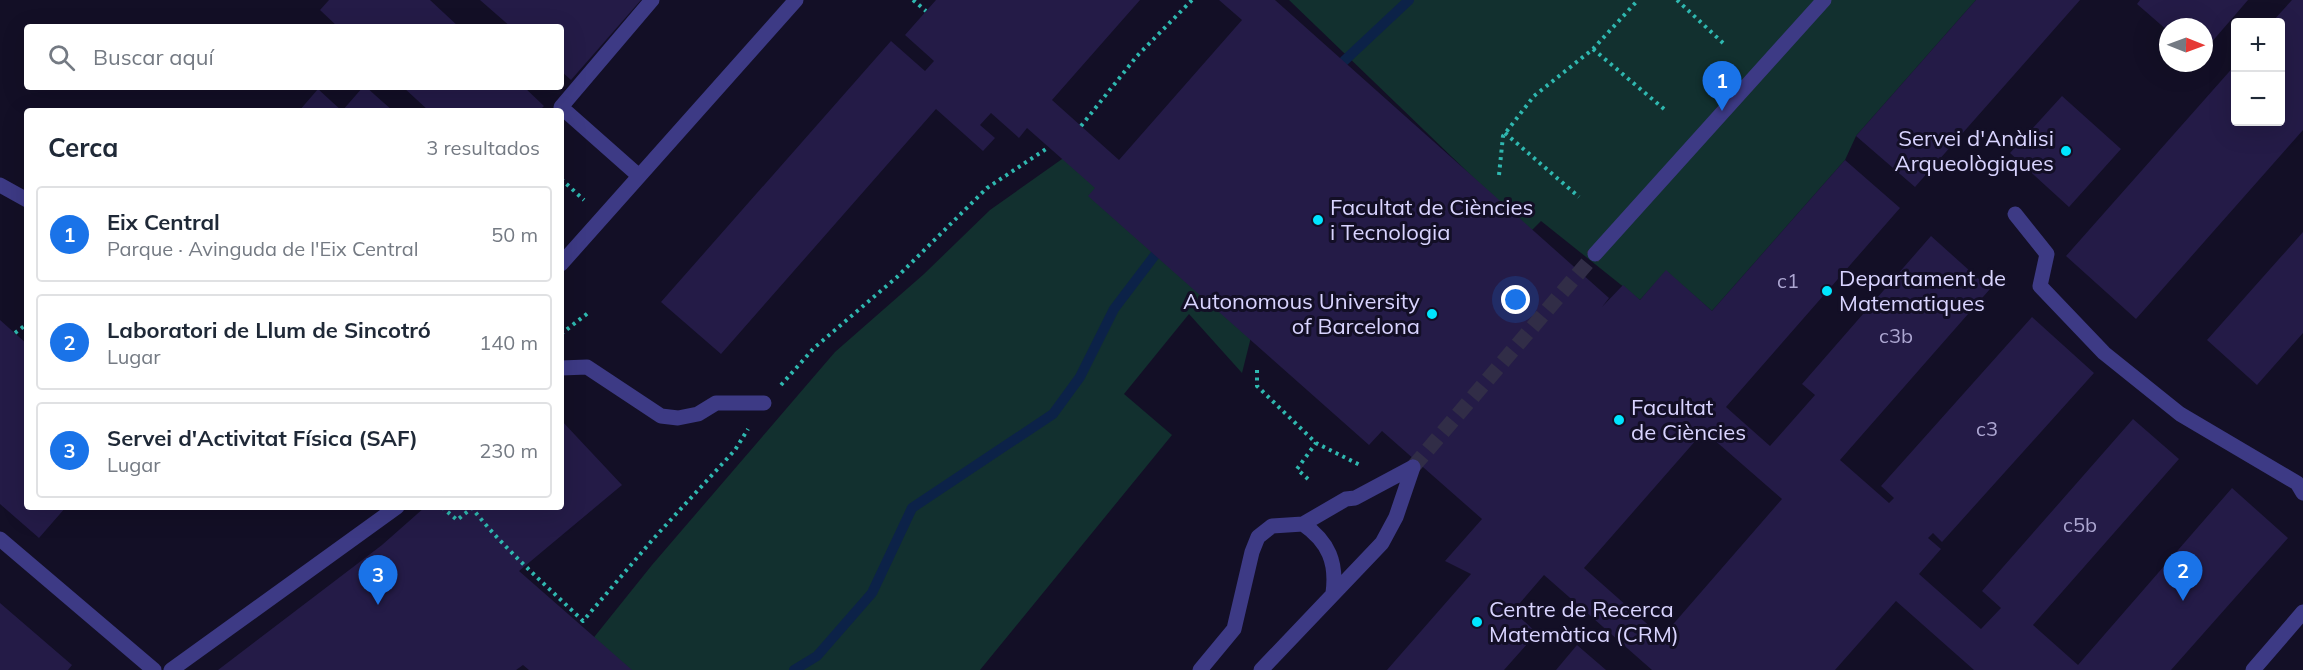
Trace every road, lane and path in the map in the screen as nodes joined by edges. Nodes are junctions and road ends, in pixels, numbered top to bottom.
1 (652, 0) edge
2 (796, 0) edge
3 (913, 0) edge
4 (1192, 0) edge
5 (1638, 0) edge
6 (1677, 0) edge
7 (1824, 0) edge
8 (926, 11) dead end
9 (1723, 43) dead end
10 (1593, 49) junction
11 (562, 108) edge
12 (1664, 109) dead end
13 (564, 110) edge
14 (1081, 126) dead end
15 (1505, 133) junction
16 (1049, 147) dead end
17 (639, 176) junction
18 (1499, 176) dead end
19 (564, 182) edge
20 (0, 184) edge
21 (1579, 197) dead end
22 (24, 198) edge
23 (584, 200) dead end
24 (2014, 214) dead end
25 (1595, 254) tunnel mouth
26 (564, 261) edge
27 (588, 313) dead end
28 (24, 326) edge
29 (564, 332) edge
30 (15, 333) dead end
31 (564, 368) edge
32 (1257, 370) dead end
33 (764, 403) junction
34 (1316, 443) junction
35 (1363, 466) dead end
36 (1308, 479) dead end
37 (2303, 493) edge
38 (393, 510) edge
39 (445, 510) edge
40 (470, 510) edge
41 (474, 510) edge
42 (1304, 524) junction
43 (0, 539) edge
44 (1334, 593) junction
45 (2303, 612) edge
46 (154, 670) edge
47 (171, 670) edge
48 (1200, 670) edge
49 (1262, 670) edge
50 (2253, 670) edge

1 - 11 street
2 - 17 street
3 - 8 path
4 - 14 path
5 - 10 path
6 - 9 path
7 - 25 street
10 - 12 path
10 - 15 path
13 - 17 street
15 - 18 path
15 - 21 path
16 - 33 path
17 - 26 street
19 - 23 path
20 - 22 street
24 - 37 street
27 - 29 path
28 - 30 path
31 - 33 street
32 - 34 path
33 - 41 path
34 - 35 path
34 - 36 path
38 - 47 street
39 - 40 path
42 - 44 street
42 - 44 street
42 - 48 street
43 - 46 street
44 - 49 street
45 - 50 street

